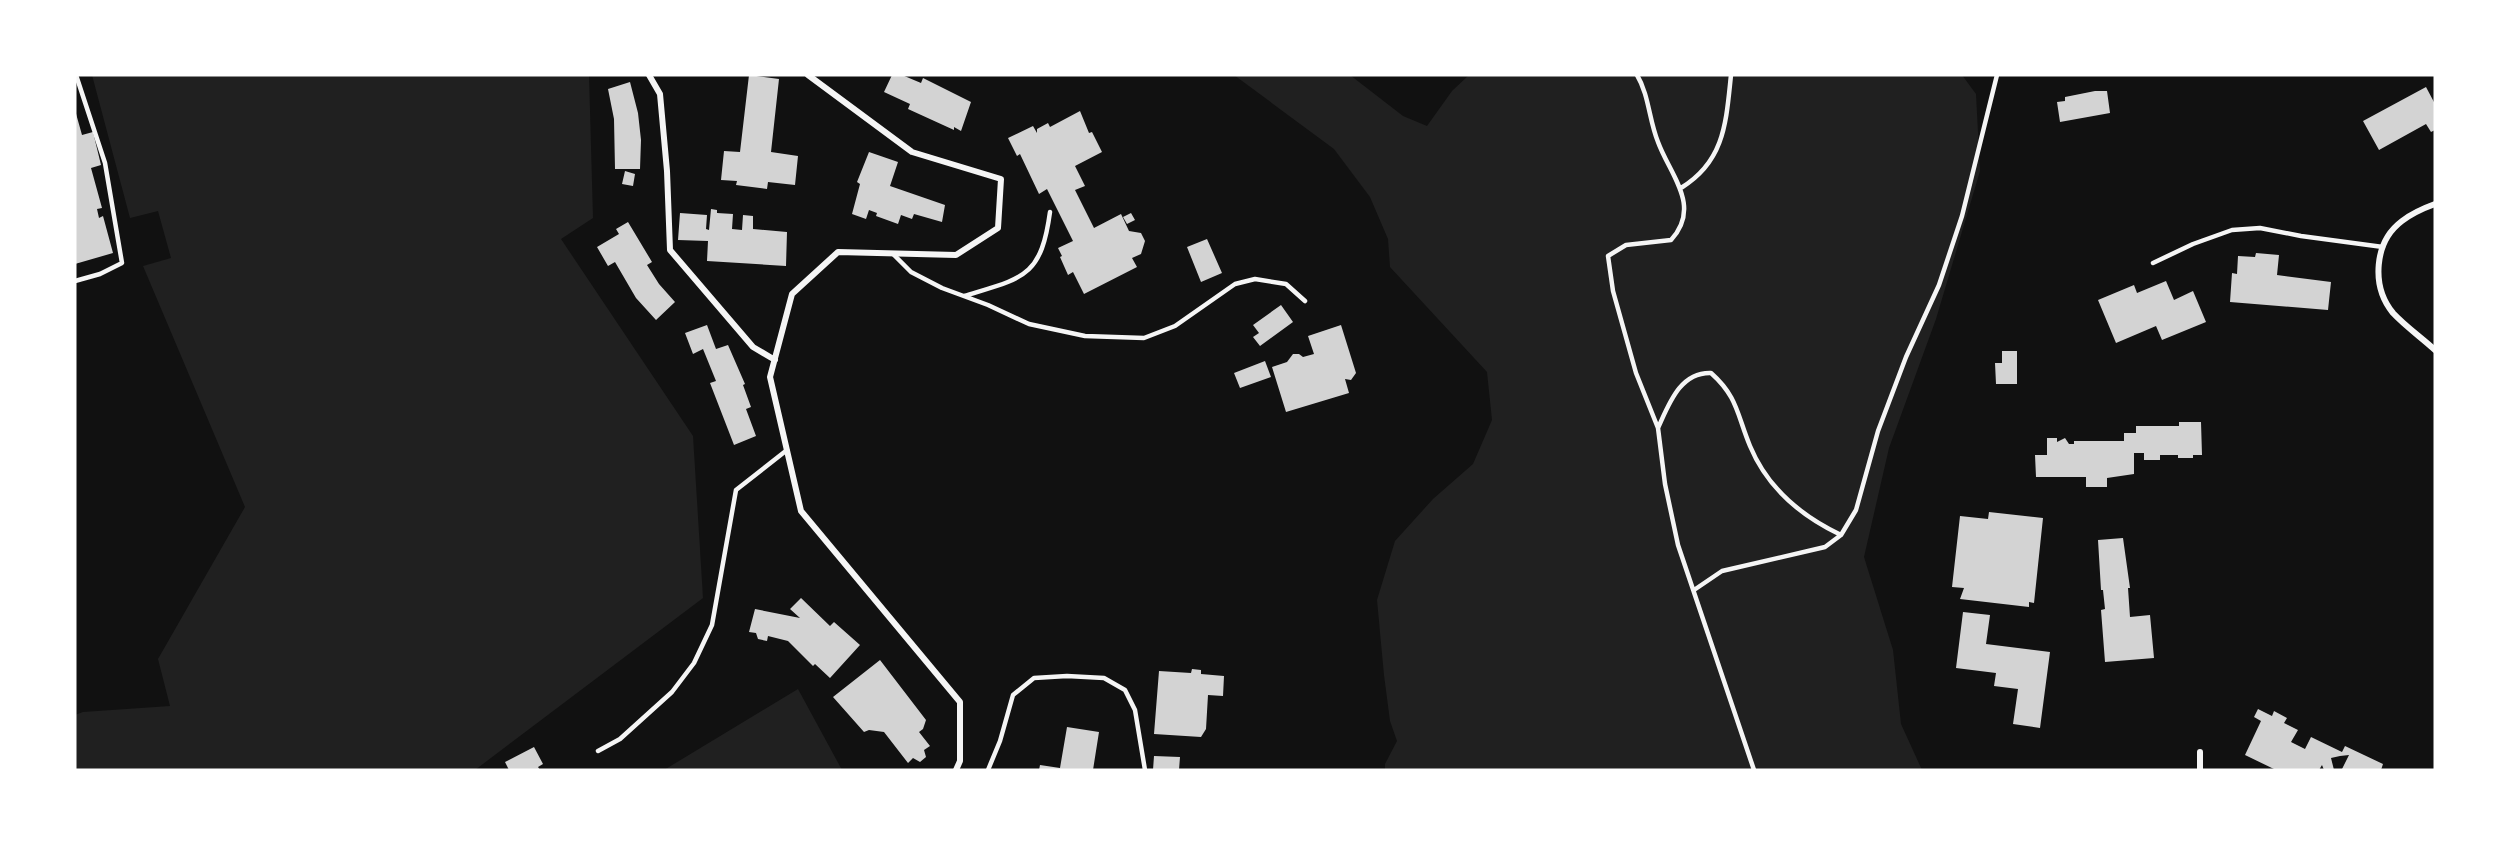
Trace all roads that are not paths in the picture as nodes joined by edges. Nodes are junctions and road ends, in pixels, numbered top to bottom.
1 (76, 75) edge
2 (649, 75) edge
3 (808, 75) edge
4 (1637, 75) edge
5 (1731, 75) edge
6 (1997, 75) edge
7 (1681, 188) junction
8 (2435, 204) edge
9 (1050, 212) dead end
10 (2383, 248) junction
11 (893, 254) junction
12 (2153, 263) dead end
13 (75, 281) edge
14 (964, 296) junction
15 (1305, 301) dead end
16 (2435, 350) edge
17 (775, 360) junction
18 (1658, 428) junction
19 (787, 450) junction
20 (1841, 535) junction
21 (1694, 590) junction
22 (598, 751) dead end
23 (2200, 752) dead end
24 (956, 770) edge
25 (988, 770) edge
26 (1145, 770) edge
27 (1754, 770) edge
28 (2200, 770) edge

1 - 13 lane
2 - 17 street
3 - 11 street
4 - 7 lane
5 - 7 lane
6 - 20 lane
7 - 18 lane
8 - 10 street
9 - 14 lane
10 - 12 lane
10 - 16 street
11 - 14 lane
11 - 17 street
14 - 15 lane
17 - 19 street
18 - 20 lane
18 - 21 lane
19 - 22 lane
19 - 24 street
20 - 21 lane
21 - 27 lane
23 - 28 street
25 - 26 lane

